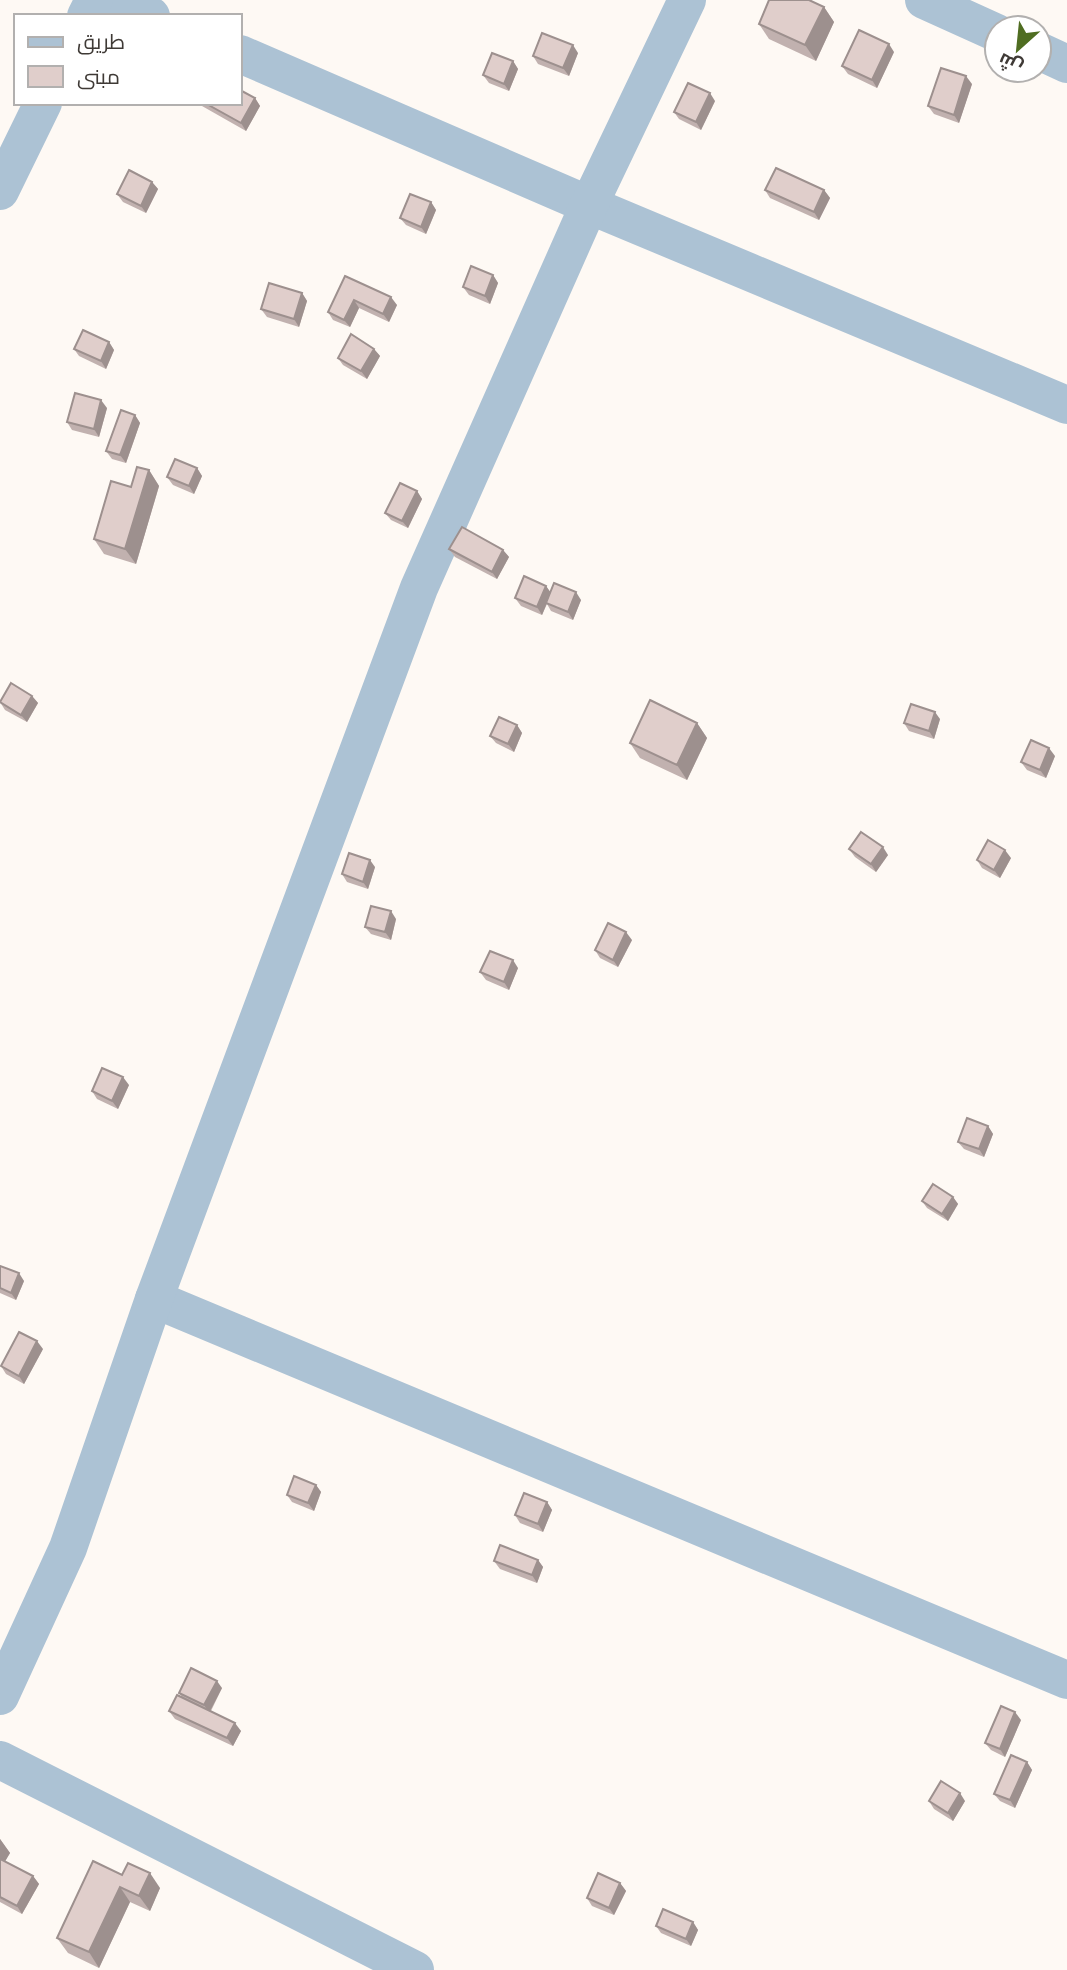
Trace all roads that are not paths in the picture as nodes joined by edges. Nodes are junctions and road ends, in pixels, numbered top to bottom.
1 (115, 0) edge
2 (687, 0) edge
3 (924, 0) edge
4 (146, 14) edge
5 (983, 27) edge
6 (242, 55) edge
7 (42, 105) edge
8 (0, 191) edge
9 (589, 205) junction
10 (1067, 405) edge
11 (153, 1299) junction
12 (1067, 1680) edge
13 (0, 1696) edge
14 (0, 1760) edge
15 (415, 1970) edge

1 - 4 street
2 - 9 street
3 - 5 street
6 - 9 street
7 - 8 street
9 - 10 street
9 - 11 street
11 - 12 street
11 - 13 street
14 - 15 street

